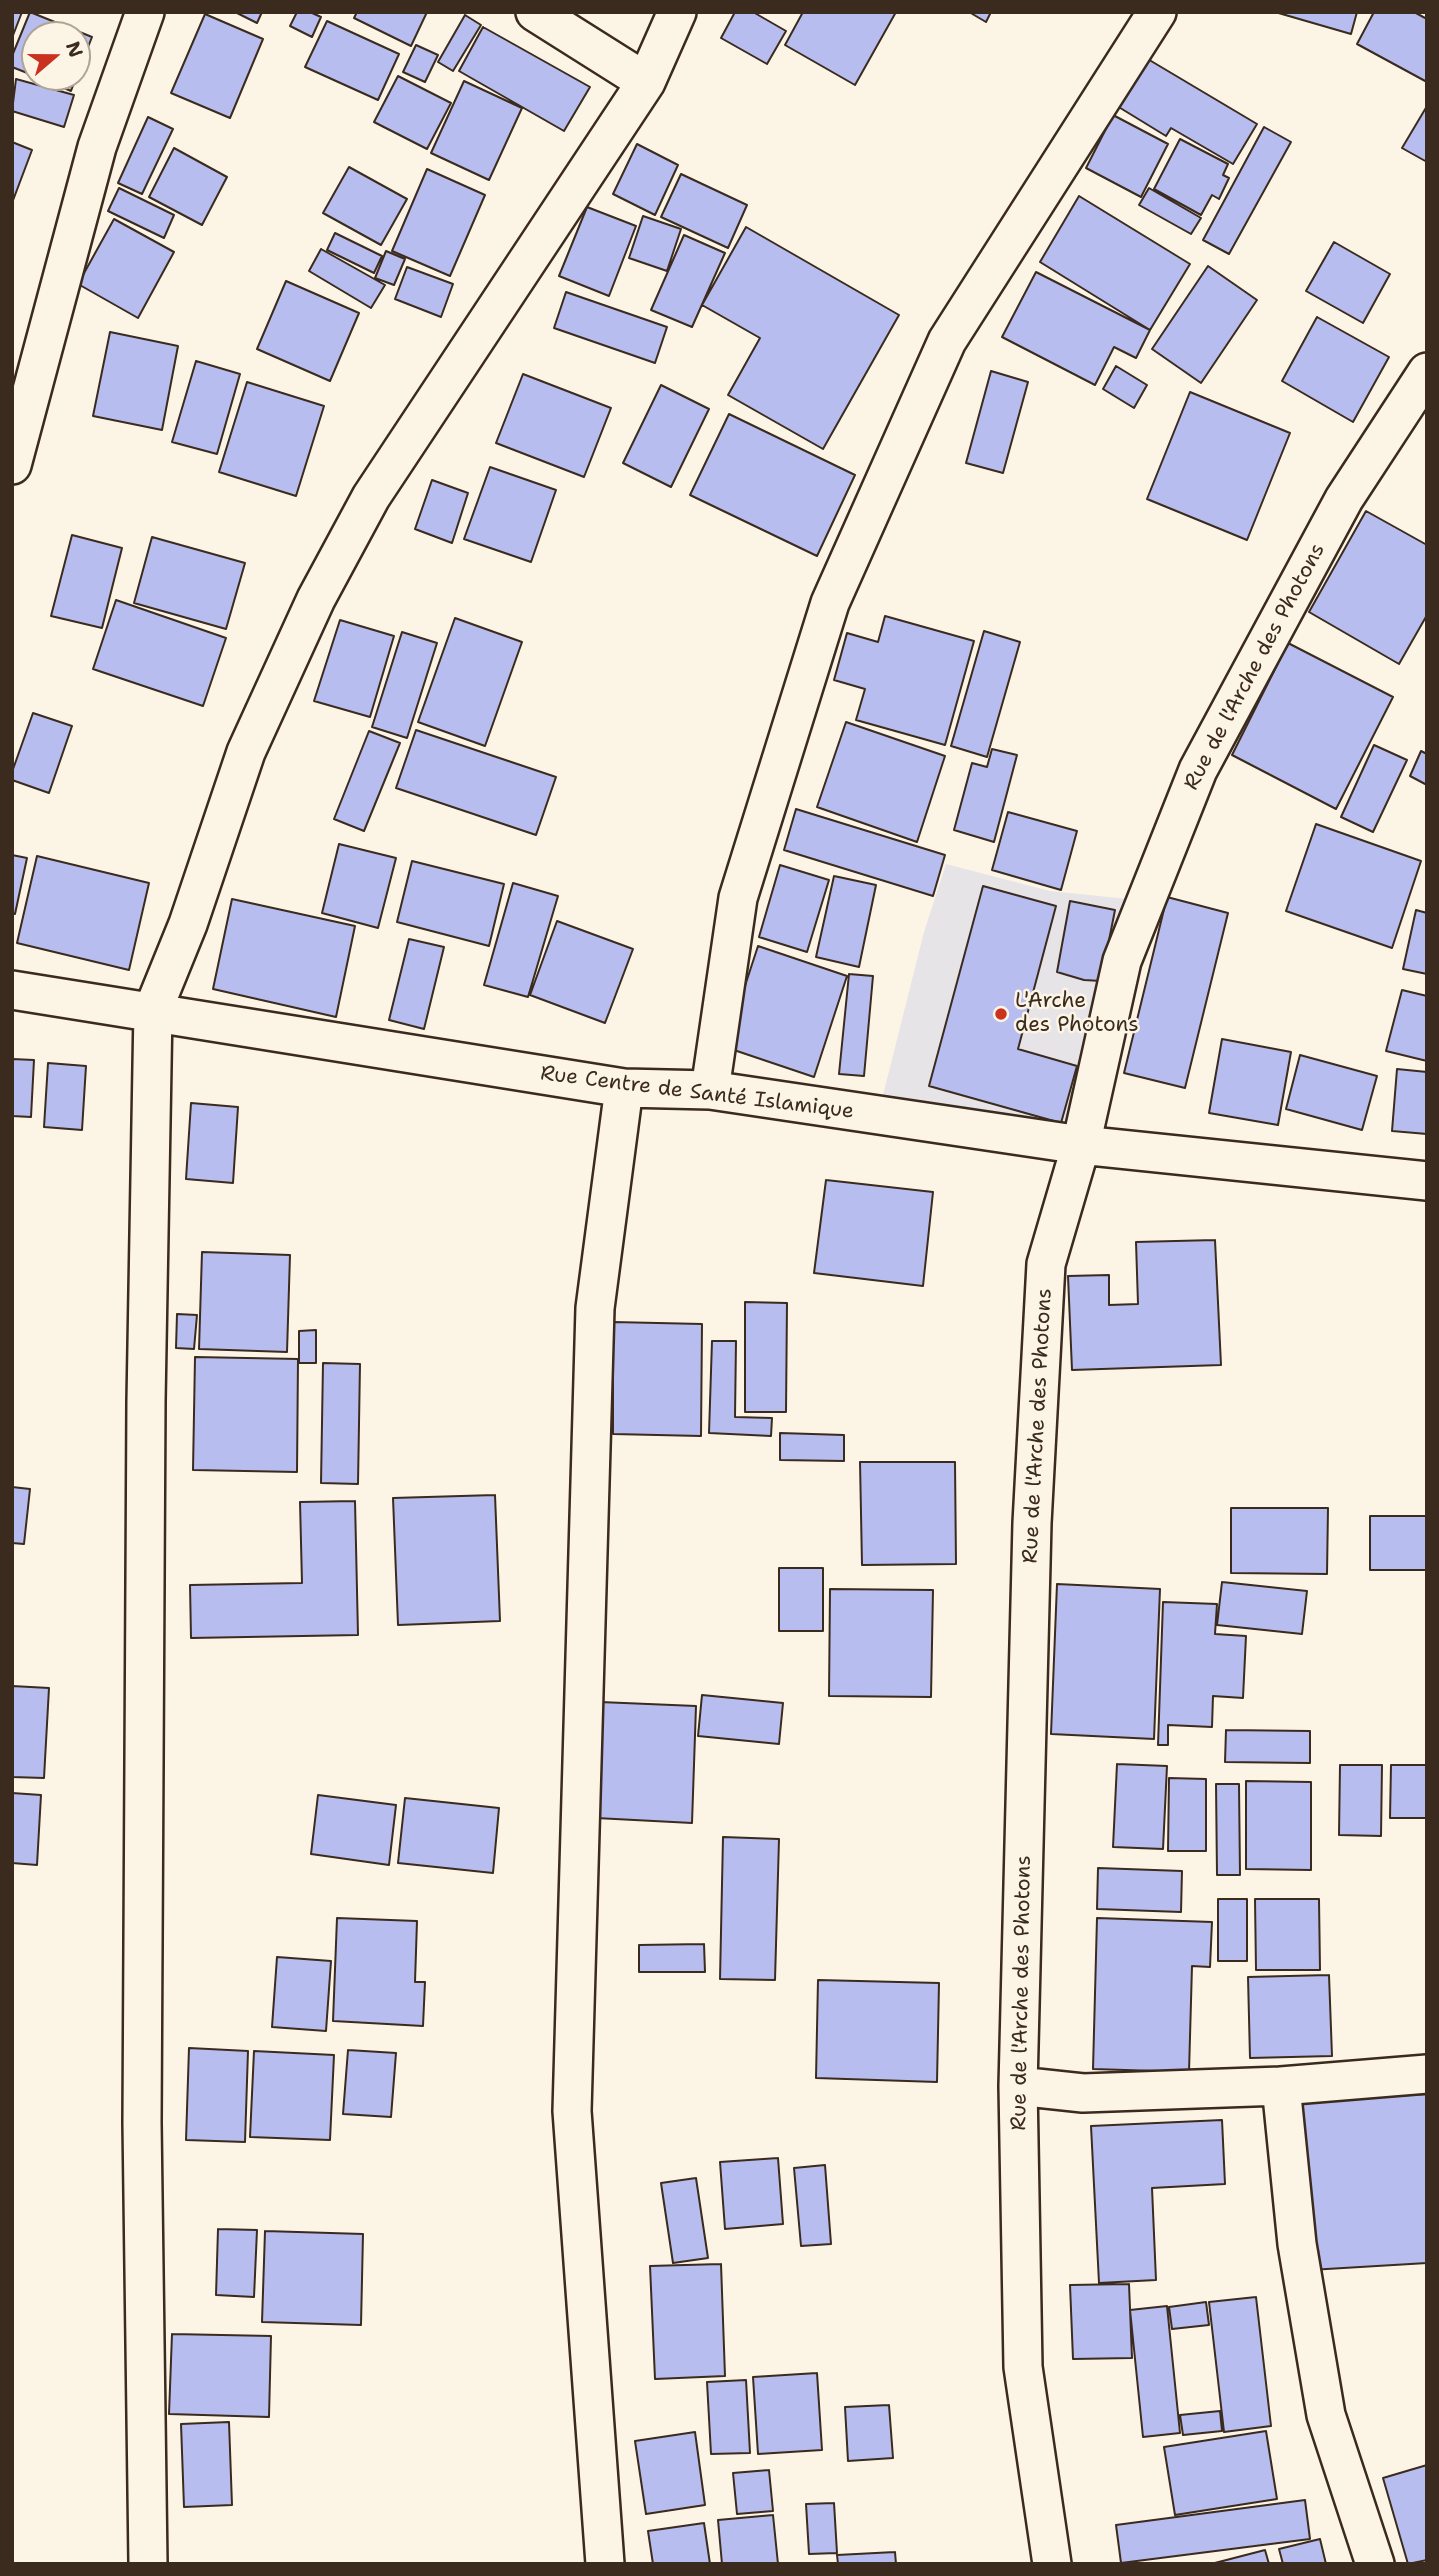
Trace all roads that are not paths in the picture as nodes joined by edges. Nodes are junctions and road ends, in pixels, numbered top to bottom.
1 (145, 12) edge
2 (535, 12) edge
3 (677, 12) edge
4 (1157, 12) edge
5 (646, 82) junction
6 (1427, 372) edge
7 (12, 465) edge
8 (12, 990) edge
9 (153, 1010) junction
10 (624, 1088) junction
11 (709, 1090) junction
12 (1081, 1145) junction
13 (1427, 1181) edge
14 (1427, 2074) edge
15 (1018, 2086) junction
16 (1281, 2086) junction
17 (148, 2564) edge
18 (605, 2564) edge
19 (1052, 2564) edge
20 (1375, 2564) edge

1 - 7 street
2 - 5 street
3 - 5 street
4 - 11 street
5 - 9 street
6 - 12 street, Rue de l'Arche des Photons
8 - 9 street, Rue Centre de Santé Islamique
9 - 10 street, Rue Centre de Santé Islamique
9 - 17 street
10 - 11 street, Rue Centre de Santé Islamique
10 - 18 street
11 - 12 street, Rue Centre de Santé Islamique
12 - 13 street, Rue Centre de Santé Islamique
12 - 15 street, Rue de l'Arche des Photons
14 - 16 street
15 - 16 street
15 - 19 street, Rue de l'Arche des Photons
16 - 20 street

